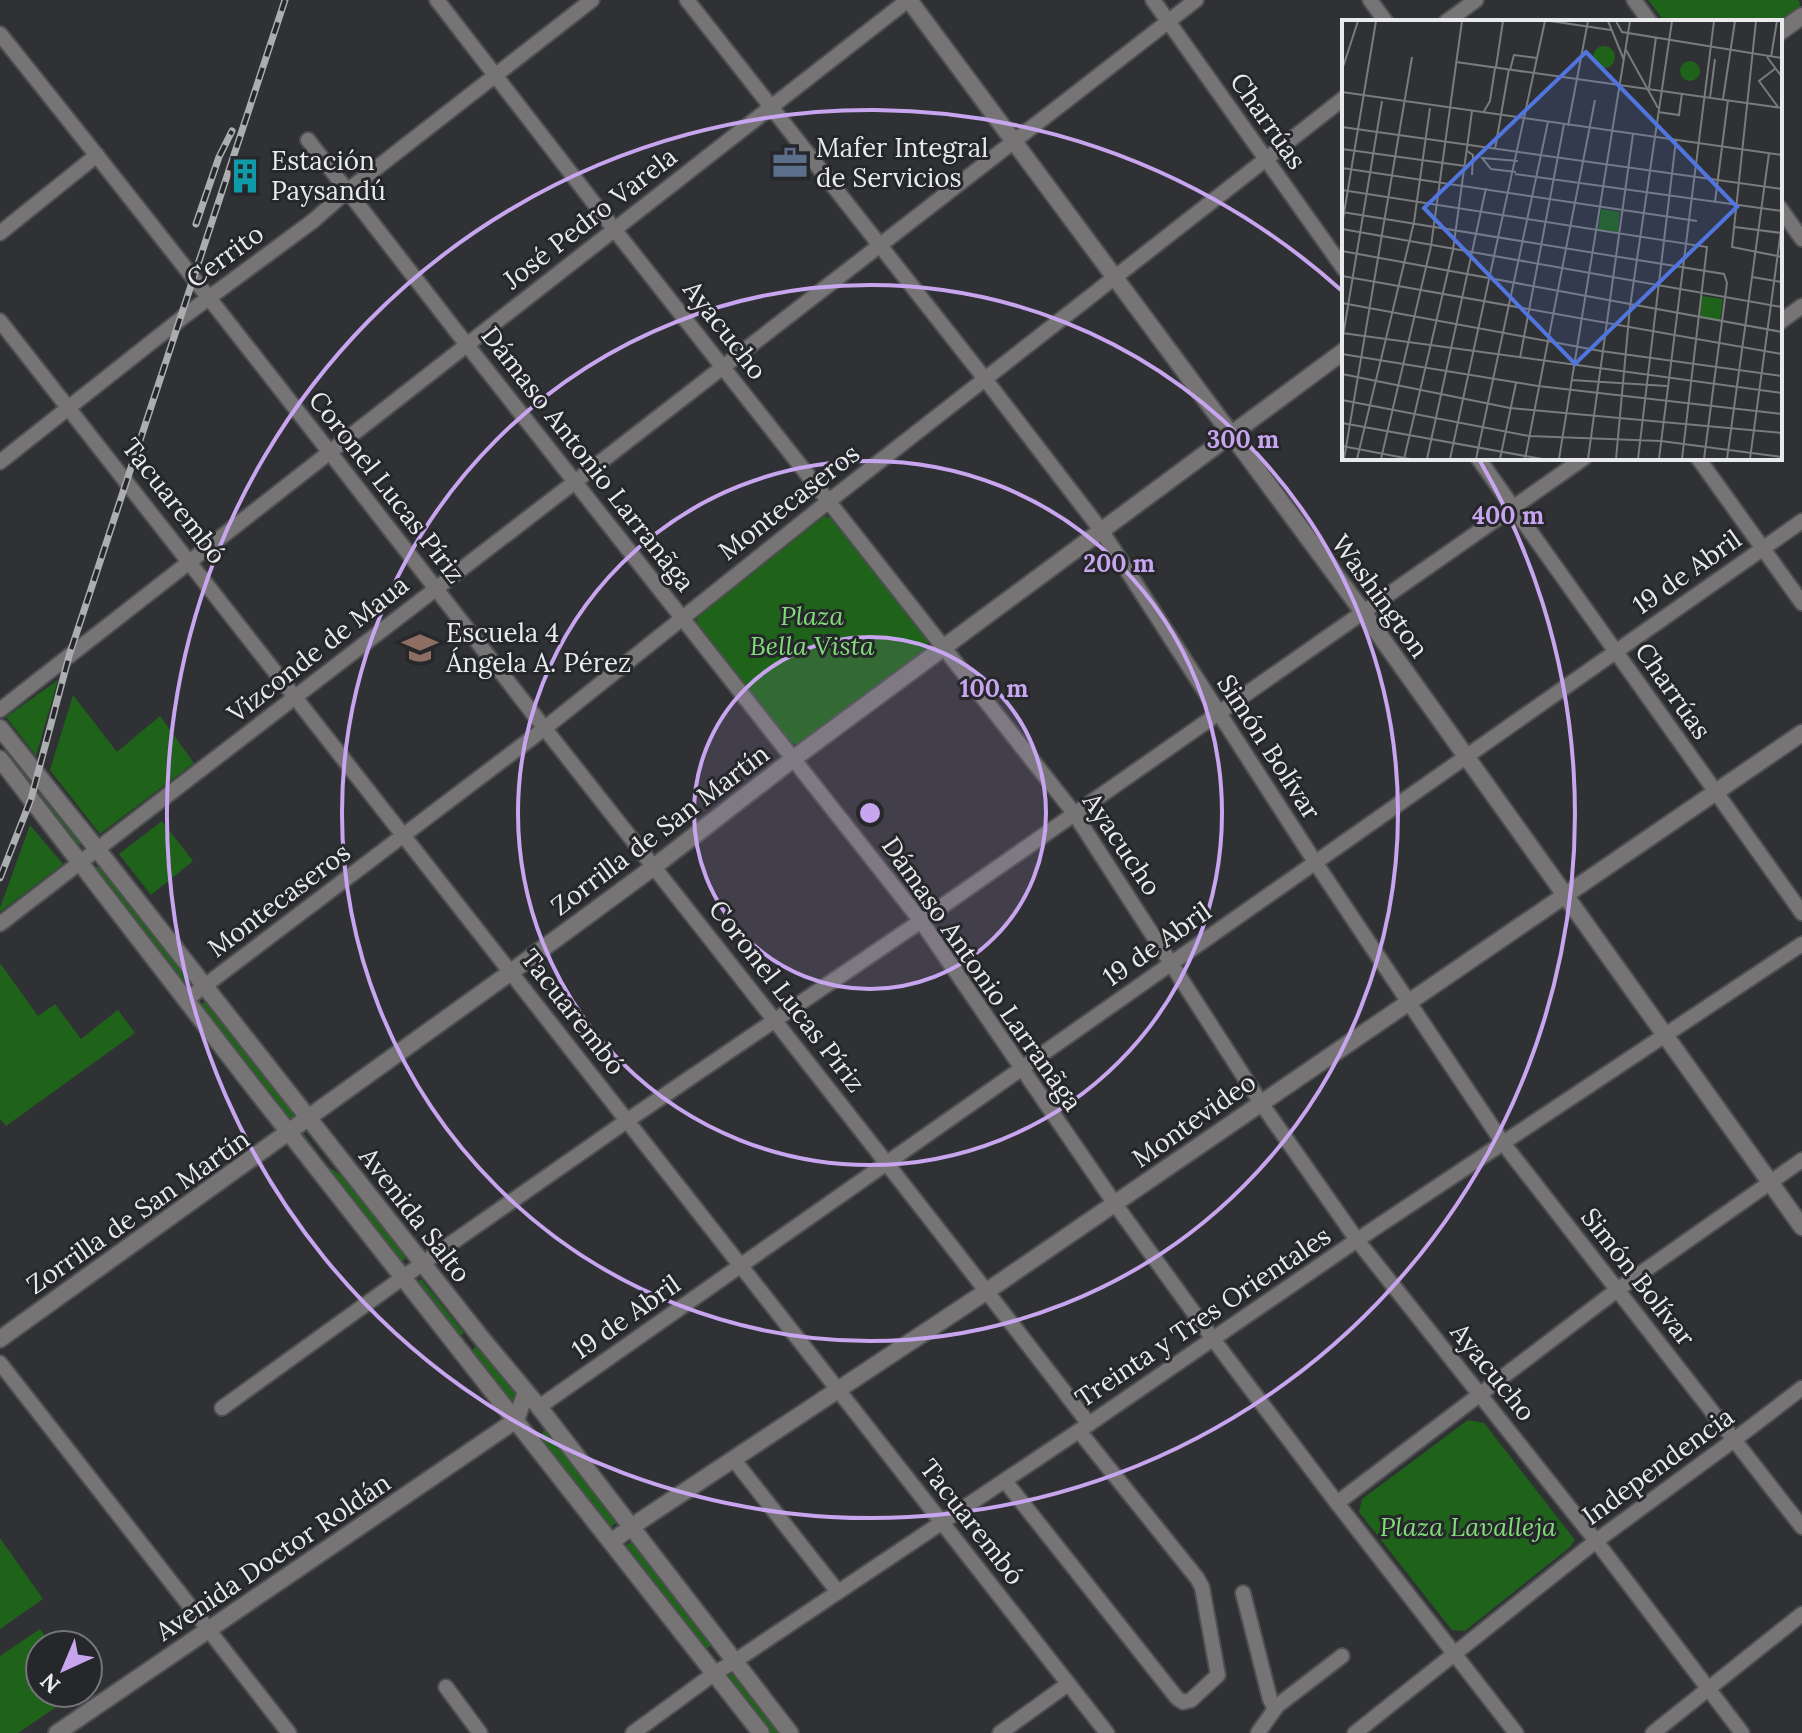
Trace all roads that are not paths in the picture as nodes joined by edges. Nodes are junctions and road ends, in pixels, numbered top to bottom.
1 (437, 0) edge
2 (592, 0) edge
3 (687, 0) edge
4 (909, 0) edge
5 (1153, 0) edge
6 (1196, 0) edge
7 (1370, 0) edge
8 (1476, 0) edge
9 (1634, 0) edge
10 (1802, 16) edge
11 (1385, 20) edge
12 (1449, 20) edge
13 (1649, 20) edge
14 (1169, 22) junction
15 (1782, 31) edge
16 (0, 34) edge
17 (496, 75) junction
18 (1342, 100) edge
19 (771, 107) junction
20 (308, 140) dead end
21 (1015, 142) junction
22 (97, 155) junction
23 (1265, 158) junction
24 (347, 191) junction
25 (1782, 211) edge
26 (614, 229) junction
27 (0, 233) edge
28 (1802, 239) edge
29 (880, 245) junction
30 (1342, 266) edge
31 (1115, 278) junction
32 (210, 297) junction
33 (1802, 306) edge
34 (0, 321) edge
35 (1782, 321) edge
36 (467, 345) junction
37 (1342, 352) edge
38 (723, 367) junction
39 (985, 379) junction
40 (69, 407) junction
41 (1231, 434) junction
42 (329, 452) junction
43 (1479, 460) edge
44 (1581, 460) edge
45 (1699, 460) edge
46 (0, 462) edge
47 (576, 481) junction
48 (829, 501) junction
49 (1513, 507) junction
50 (1802, 521) edge
51 (1101, 530) junction
52 (1763, 548) junction
53 (190, 561) junction
54 (436, 589) junction
55 (1802, 603) edge
56 (1363, 612) junction
57 (682, 618) junction
58 (944, 646) junction
59 (1616, 652) junction
60 (296, 697) junction
61 (0, 710) edge
62 (1218, 712) junction
63 (0, 728) edge
64 (545, 728) junction
65 (1802, 733) edge
66 (1466, 757) junction
67 (0, 759) edge
68 (793, 759) junction
69 (1715, 792) junction
70 (1074, 813) junction
71 (403, 837) junction
72 (97, 849) junction
73 (1315, 862) junction
74 (80, 863) junction
75 (655, 866) junction
76 (1565, 894) junction
77 (1802, 913) edge
78 (921, 921) junction
79 (0, 924) edge
80 (1802, 944) edge
81 (1172, 963) junction
82 (511, 972) junction
83 (204, 986) junction
84 (186, 1000) junction
85 (1407, 1002) junction
86 (775, 1020) junction
87 (1665, 1034) junction
88 (1022, 1069) junction
89 (1261, 1103) junction
90 (309, 1119) junction
91 (628, 1120) junction
92 (290, 1133) junction
93 (1503, 1143) junction
94 (1802, 1160) edge
95 (887, 1163) junction
96 (1770, 1181) junction
97 (1115, 1204) junction
98 (1802, 1227) edge
99 (1357, 1240) junction
100 (423, 1263) junction
101 (740, 1266) junction
102 (403, 1278) junction
103 (1617, 1290) junction
104 (987, 1291) junction
105 (479, 1335) junction
106 (0, 1339) edge
107 (1213, 1339) junction
108 (458, 1349) junction
109 (0, 1363) edge
110 (1802, 1388) edge
111 (838, 1389) junction
112 (526, 1392) junction
113 (1481, 1395) junction
114 (539, 1407) junction
115 (222, 1408) dead end
116 (516, 1420) junction
117 (1084, 1428) junction
118 (530, 1437) junction
119 (1734, 1440) junction
120 (734, 1460) junction
121 (1005, 1481) junction
122 (1337, 1503) junction
123 (942, 1523) junction
124 (631, 1527) junction
125 (1802, 1527) edge
126 (1596, 1541) junction
127 (611, 1542) junction
128 (838, 1592) junction
129 (1243, 1593) dead end
130 (1802, 1614) edge
131 (207, 1631) junction
132 (1454, 1653) junction
133 (1342, 1656) dead end
134 (735, 1661) junction
135 (715, 1673) junction
136 (1068, 1684) junction
137 (446, 1687) dead end
138 (1708, 1690) junction
139 (1275, 1709) junction
140 (282, 1731) edge
141 (57, 1733) edge
142 (480, 1733) edge
143 (633, 1733) edge
144 (761, 1733) edge
145 (790, 1733) edge
146 (1000, 1733) edge
147 (1107, 1733) edge
148 (1258, 1733) edge
149 (1355, 1733) edge
150 (1516, 1733) edge
151 (1653, 1733) edge
152 (1742, 1733) edge

1 - 17 street, Ayacucho
2 - 17 street, Cerrito
3 - 19 street, Simón Bolívar
4 - 19 street, José Pedro Varela
4 - 21 street, Washington
5 - 14 street, Charrúas
6 - 14 street, Vizconde de Maua
7 - 11 street
8 - 12 street
9 - 13 street
10 - 15 street
14 - 21 street, Vizconde de Maua
14 - 23 street, Charrúas
16 - 22 street, Coronel Lucas Píriz
17 - 24 street, Cerrito
17 - 26 street, Ayacucho
18 - 23 street, Montecaseros
19 - 26 street, José Pedro Varela
19 - 29 street, Simón Bolívar
20 - 24 street, Dámaso Antonio Larranãga
21 - 29 street, Vizconde de Maua
21 - 31 street, Washington
22 - 27 street
22 - 32 street, Coronel Lucas Píriz
23 - 30 street, Charrúas
23 - 31 street, Montecaseros
24 - 32 street, Cerrito
24 - 36 street, Dámaso Antonio Larranãga
25 - 28 street
26 - 36 street, José Pedro Varela
26 - 38 street, Ayacucho
29 - 38 street, Vizconde de Maua
29 - 39 street, Simón Bolívar
31 - 39 street, Montecaseros
31 - 41 street, Washington
32 - 40 street, Cerrito
32 - 42 street, Coronel Lucas Píriz
33 - 35 street
34 - 40 street, Tacuarembó
36 - 42 street, José Pedro Varela
36 - 47 street, Dámaso Antonio Larranãga
37 - 41 street, Zorrilla de San Martín
38 - 47 street, Vizconde de Maua
38 - 48 street, Ayacucho
39 - 48 street, Montecaseros
39 - 51 street, Simón Bolívar
40 - 46 street, Cerrito
40 - 53 street, Tacuarembó
41 - 51 street, Zorrilla de San Martín
41 - 56 street, Washington
42 - 53 street, José Pedro Varela
42 - 54 street, Coronel Lucas Píriz
43 - 49 street, Charrúas
44 - 49 street
45 - 52 street
47 - 54 street, Vizconde de Maua
47 - 57 street, Dámaso Antonio Larranãga
48 - 57 street, Montecaseros
48 - 58 street, Ayacucho
49 - 56 street
49 - 59 street, Charrúas
50 - 52 street, 19 de Abril
51 - 58 street, Zorrilla de San Martín
51 - 62 street, Simón Bolívar
52 - 55 street
52 - 59 street, 19 de Abril
53 - 60 street, Tacuarembó
53 - 61 street, José Pedro Varela
54 - 60 street, Vizconde de Maua
54 - 64 street, Coronel Lucas Píriz
56 - 62 street
56 - 66 street, Washington
57 - 64 street, Montecaseros
57 - 68 street, Dámaso Antonio Larranãga
58 - 68 street, Zorrilla de San Martín
58 - 70 street, Ayacucho
59 - 66 street, 19 de Abril
59 - 69 street, Charrúas
60 - 71 street, Tacuarembó
60 - 72 street, Vizconde de Maua
62 - 70 street
62 - 73 street, Simón Bolívar
63 - 72 street, Avenida Salto
64 - 71 street, Montecaseros
64 - 75 street, Coronel Lucas Píriz
65 - 69 street, Montevideo
66 - 73 street, 19 de Abril
66 - 76 street, Washington
67 - 74 street, Avenida Salto
68 - 75 street, Zorrilla de San Martín
68 - 78 street, Dámaso Antonio Larranãga
69 - 76 street, Montevideo
69 - 77 street, Charrúas
70 - 78 street
70 - 81 street, Ayacucho
71 - 82 street, Tacuarembó
71 - 83 street, Montecaseros
72 - 74 street, Vizconde de Maua
72 - 83 street, Avenida Salto
73 - 81 street, 19 de Abril
73 - 85 street, Simón Bolívar
74 - 79 street, Vizconde de Maua
74 - 84 street, Avenida Salto
75 - 82 street, Zorrilla de San Martín
75 - 86 street, Coronel Lucas Píriz
76 - 85 street, Montevideo
76 - 87 street, Washington
78 - 86 street
78 - 88 street, Dámaso Antonio Larranãga
80 - 87 street, Treinta y Tres Orientales
81 - 88 street, 19 de Abril
81 - 89 street, Ayacucho
82 - 90 street, Zorrilla de San Martín
82 - 91 street, Tacuarembó
83 - 84 street, Montecaseros
83 - 90 street, Avenida Salto
84 - 92 street, Avenida Salto
85 - 89 street, Montevideo
85 - 93 street, Simón Bolívar
86 - 91 street
86 - 95 street, Coronel Lucas Píriz
87 - 93 street, Treinta y Tres Orientales
87 - 96 street, Washington
88 - 95 street, 19 de Abril
88 - 97 street, Dámaso Antonio Larranãga
89 - 97 street, Montevideo
89 - 99 street, Ayacucho
90 - 92 street, Zorrilla de San Martín
90 - 100 street, Avenida Salto
91 - 100 street
91 - 101 street, Tacuarembó
92 - 102 street, Avenida Salto
92 - 106 street, Zorrilla de San Martín
93 - 99 street, Treinta y Tres Orientales
93 - 103 street, Simón Bolívar
94 - 96 street
95 - 101 street, 19 de Abril
95 - 104 street, Coronel Lucas Píriz
96 - 98 street, Washington
96 - 103 street
97 - 104 street, Montevideo
97 - 107 street, Dámaso Antonio Larranãga
99 - 107 street, Treinta y Tres Orientales
99 - 113 street, Ayacucho
100 - 102 street
100 - 105 street, Avenida Salto
101 - 111 street, Tacuarembó
101 - 114 street, 19 de Abril
102 - 108 street, Avenida Salto
102 - 115 street
103 - 113 street
103 - 119 street, Simón Bolívar
104 - 111 street, Montevideo
104 - 117 street, Coronel Lucas Píriz
105 - 108 street
105 - 112 street, Avenida Salto
107 - 117 street, Treinta y Tres Orientales
107 - 122 street, Dámaso Antonio Larranãga
108 - 116 street, Avenida Salto
109 - 131 street
110 - 119 street, Independencia
111 - 120 street, Montevideo
111 - 123 street, Tacuarembó
112 - 114 street, Avenida Salto
112 - 116 street
113 - 122 street
113 - 126 street, Ayacucho
114 - 118 street
114 - 124 street, Avenida Salto
116 - 118 street, Avenida Salto
116 - 131 street, Avenida Doctor Roldán
117 - 121 street, Treinta y Tres Orientales
117 - 121 street, Coronel Lucas Píriz
118 - 127 street, Avenida Salto
119 - 125 street, Simón Bolívar
119 - 126 street, Independencia
120 - 124 street, Montevideo
120 - 128 street
121 - 123 street, Treinta y Tres Orientales
122 - 132 street, Dámaso Antonio Larranãga
123 - 128 street, Treinta y Tres Orientales
123 - 136 street, Tacuarembó
124 - 127 street, Montevideo
124 - 134 street, Avenida Salto
126 - 132 street, Independencia
126 - 138 street, Ayacucho
127 - 135 street, Avenida Salto
128 - 134 street, Treinta y Tres Orientales
129 - 139 street
130 - 138 street
131 - 140 street
131 - 141 street, Avenida Doctor Roldán
132 - 149 street, Independencia
132 - 150 street, Dámaso Antonio Larranãga
133 - 139 street
134 - 135 street, Treinta y Tres Orientales
134 - 145 street, Avenida Salto
135 - 143 street, Treinta y Tres Orientales
135 - 144 street, Avenida Salto
136 - 146 street
136 - 147 street, Tacuarembó
137 - 142 street
138 - 151 street
138 - 152 street, Ayacucho
139 - 148 street

